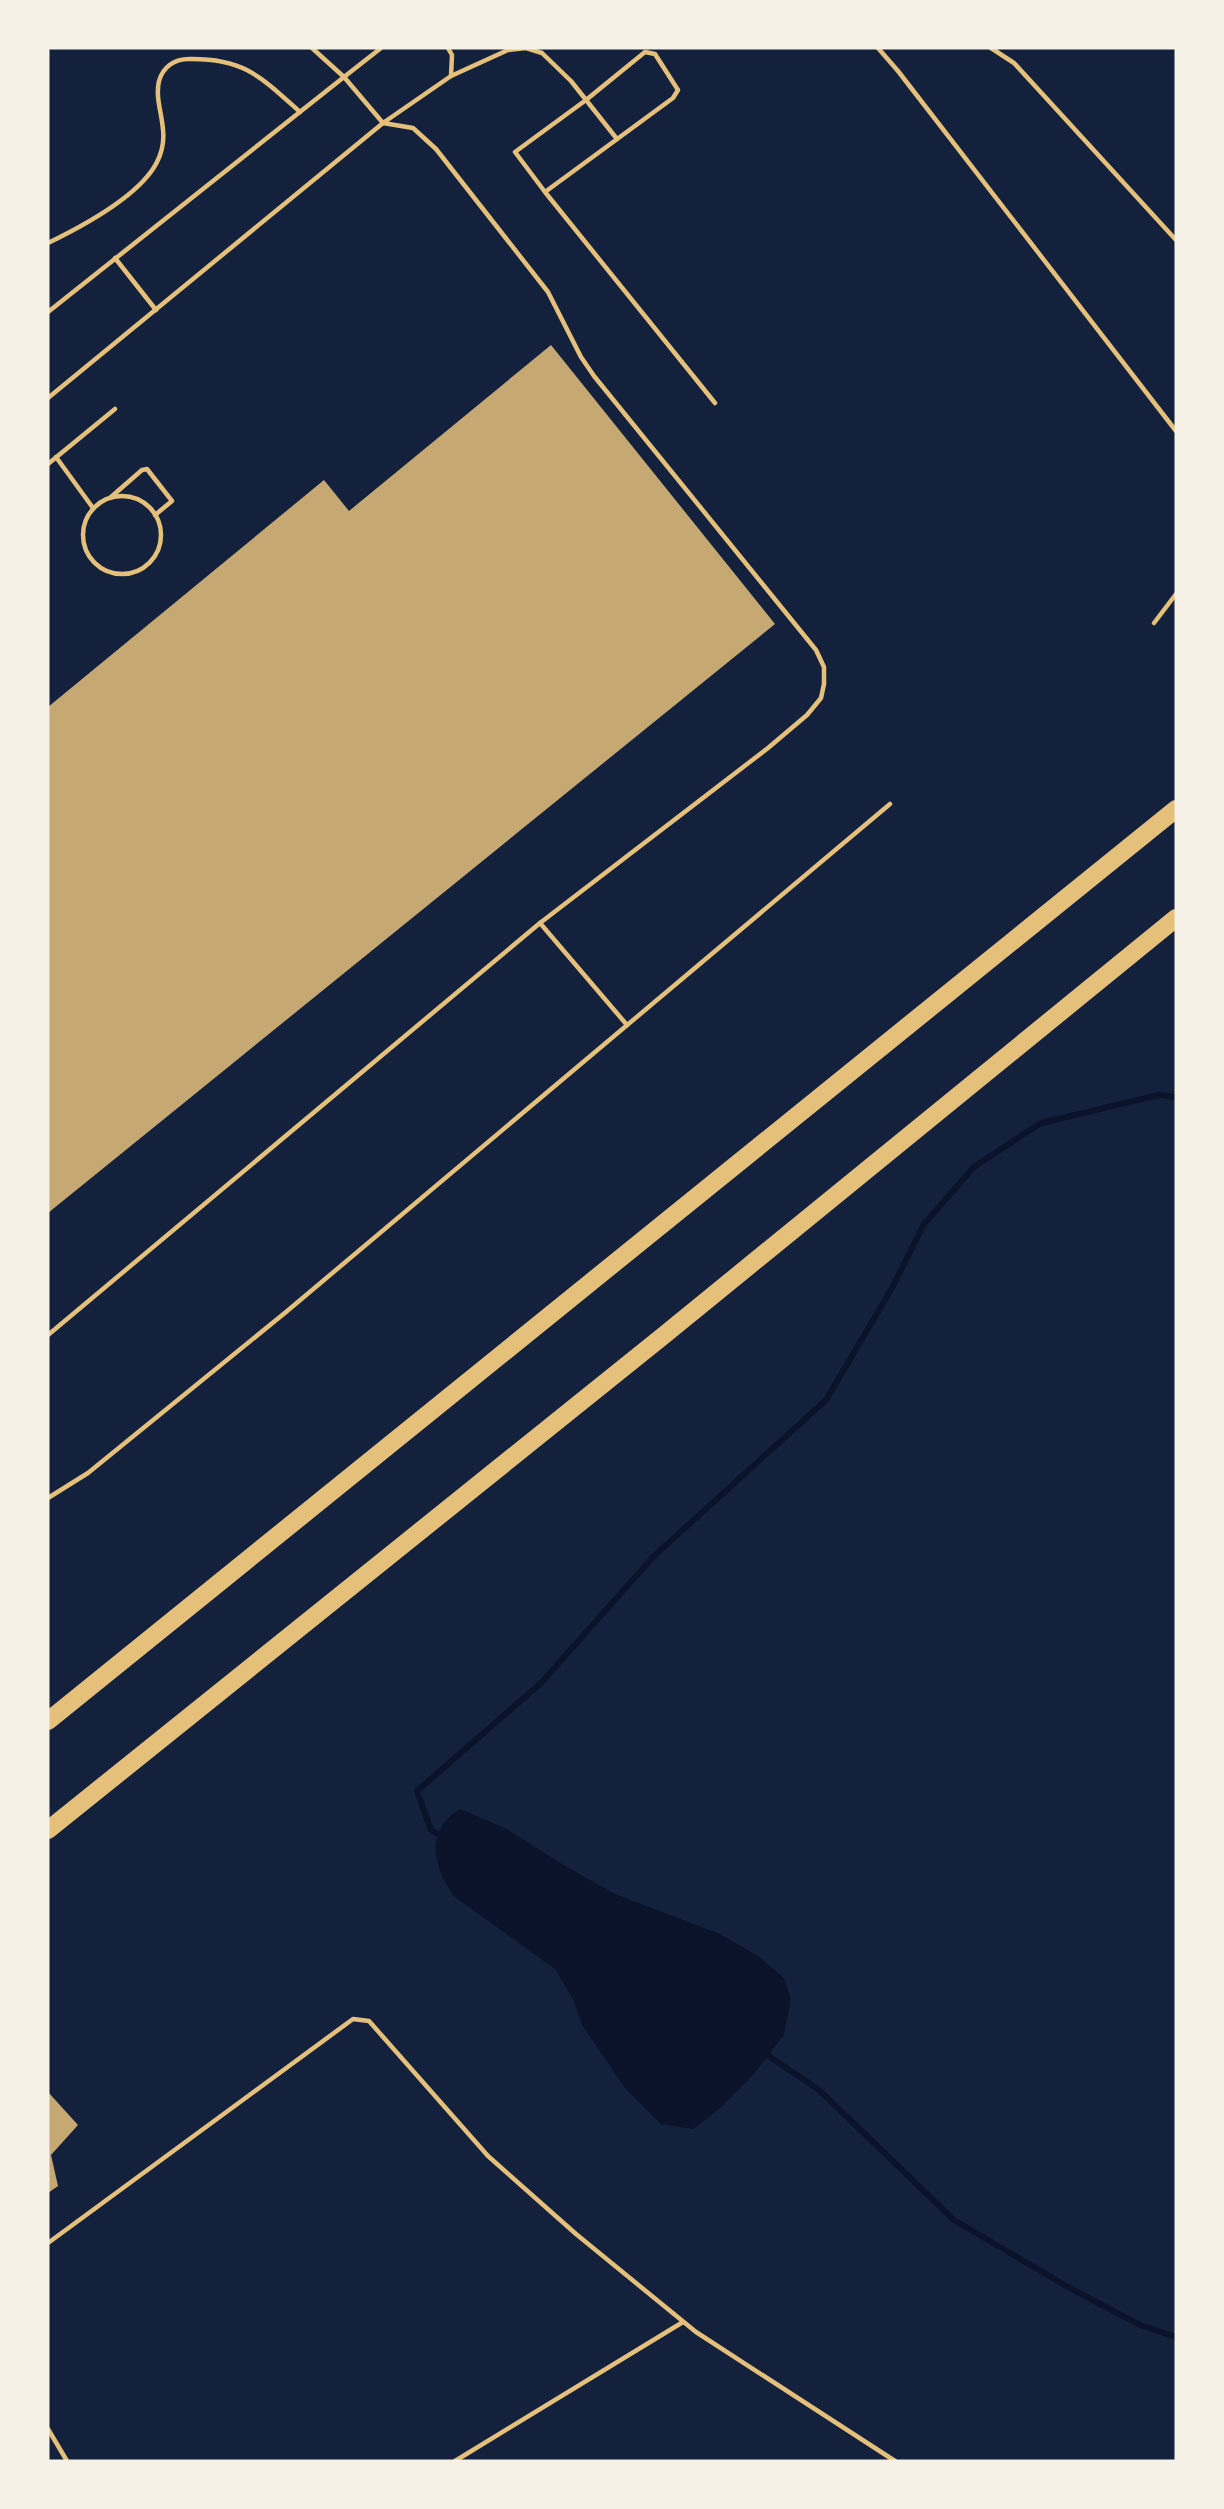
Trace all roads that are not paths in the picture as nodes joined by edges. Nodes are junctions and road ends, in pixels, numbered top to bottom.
1 (312, 48) edge
2 (381, 48) edge
3 (448, 48) edge
4 (878, 48) edge
5 (991, 48) edge
6 (451, 76) junction
7 (344, 77) junction
8 (586, 100) junction
9 (300, 112) junction
10 (383, 123) junction
11 (617, 139) junction
12 (544, 192) junction
13 (1176, 240) edge
14 (48, 243) edge
15 (115, 258) junction
16 (156, 310) junction
17 (48, 312) edge
18 (48, 398) edge
19 (715, 403) dead end
20 (115, 409) dead end
21 (1176, 431) edge
22 (56, 457) junction
23 (48, 464) edge
24 (111, 497) junction
25 (93, 508) junction
26 (155, 515) junction
27 (1176, 594) edge
28 (1154, 623) dead end
29 (890, 804) dead end
30 (1176, 809) edge
31 (1176, 918) edge
32 (540, 923) junction
33 (627, 1025) junction
34 (48, 1335) edge
35 (48, 1498) edge
36 (85, 1692) junction
37 (48, 1711) edge
38 (48, 1721) edge
39 (48, 1830) edge
40 (48, 2243) edge
41 (684, 2322) junction
42 (48, 2429) edge
43 (67, 2461) edge
44 (455, 2461) edge
45 (895, 2461) edge

1 - 7 lane
2 - 7 lane
3 - 6 lane
4 - 21 lane
5 - 13 lane
6 - 8 lane
6 - 10 lane
7 - 9 lane
7 - 10 lane
8 - 11 lane
8 - 11 lane
8 - 12 lane
9 - 14 lane
9 - 15 lane
10 - 16 lane
10 - 32 lane
11 - 12 lane
12 - 19 lane
15 - 16 lane
15 - 17 lane
16 - 18 lane
20 - 22 lane
22 - 23 lane
22 - 25 lane
24 - 25 lane
24 - 26 lane
24 - 26 lane
25 - 26 lane
27 - 28 lane
29 - 33 lane
30 - 36 highway
31 - 39 highway
32 - 33 lane
32 - 34 lane
33 - 35 lane
36 - 37 lane
36 - 38 highway
40 - 41 lane
41 - 44 lane
41 - 45 lane
42 - 43 lane

